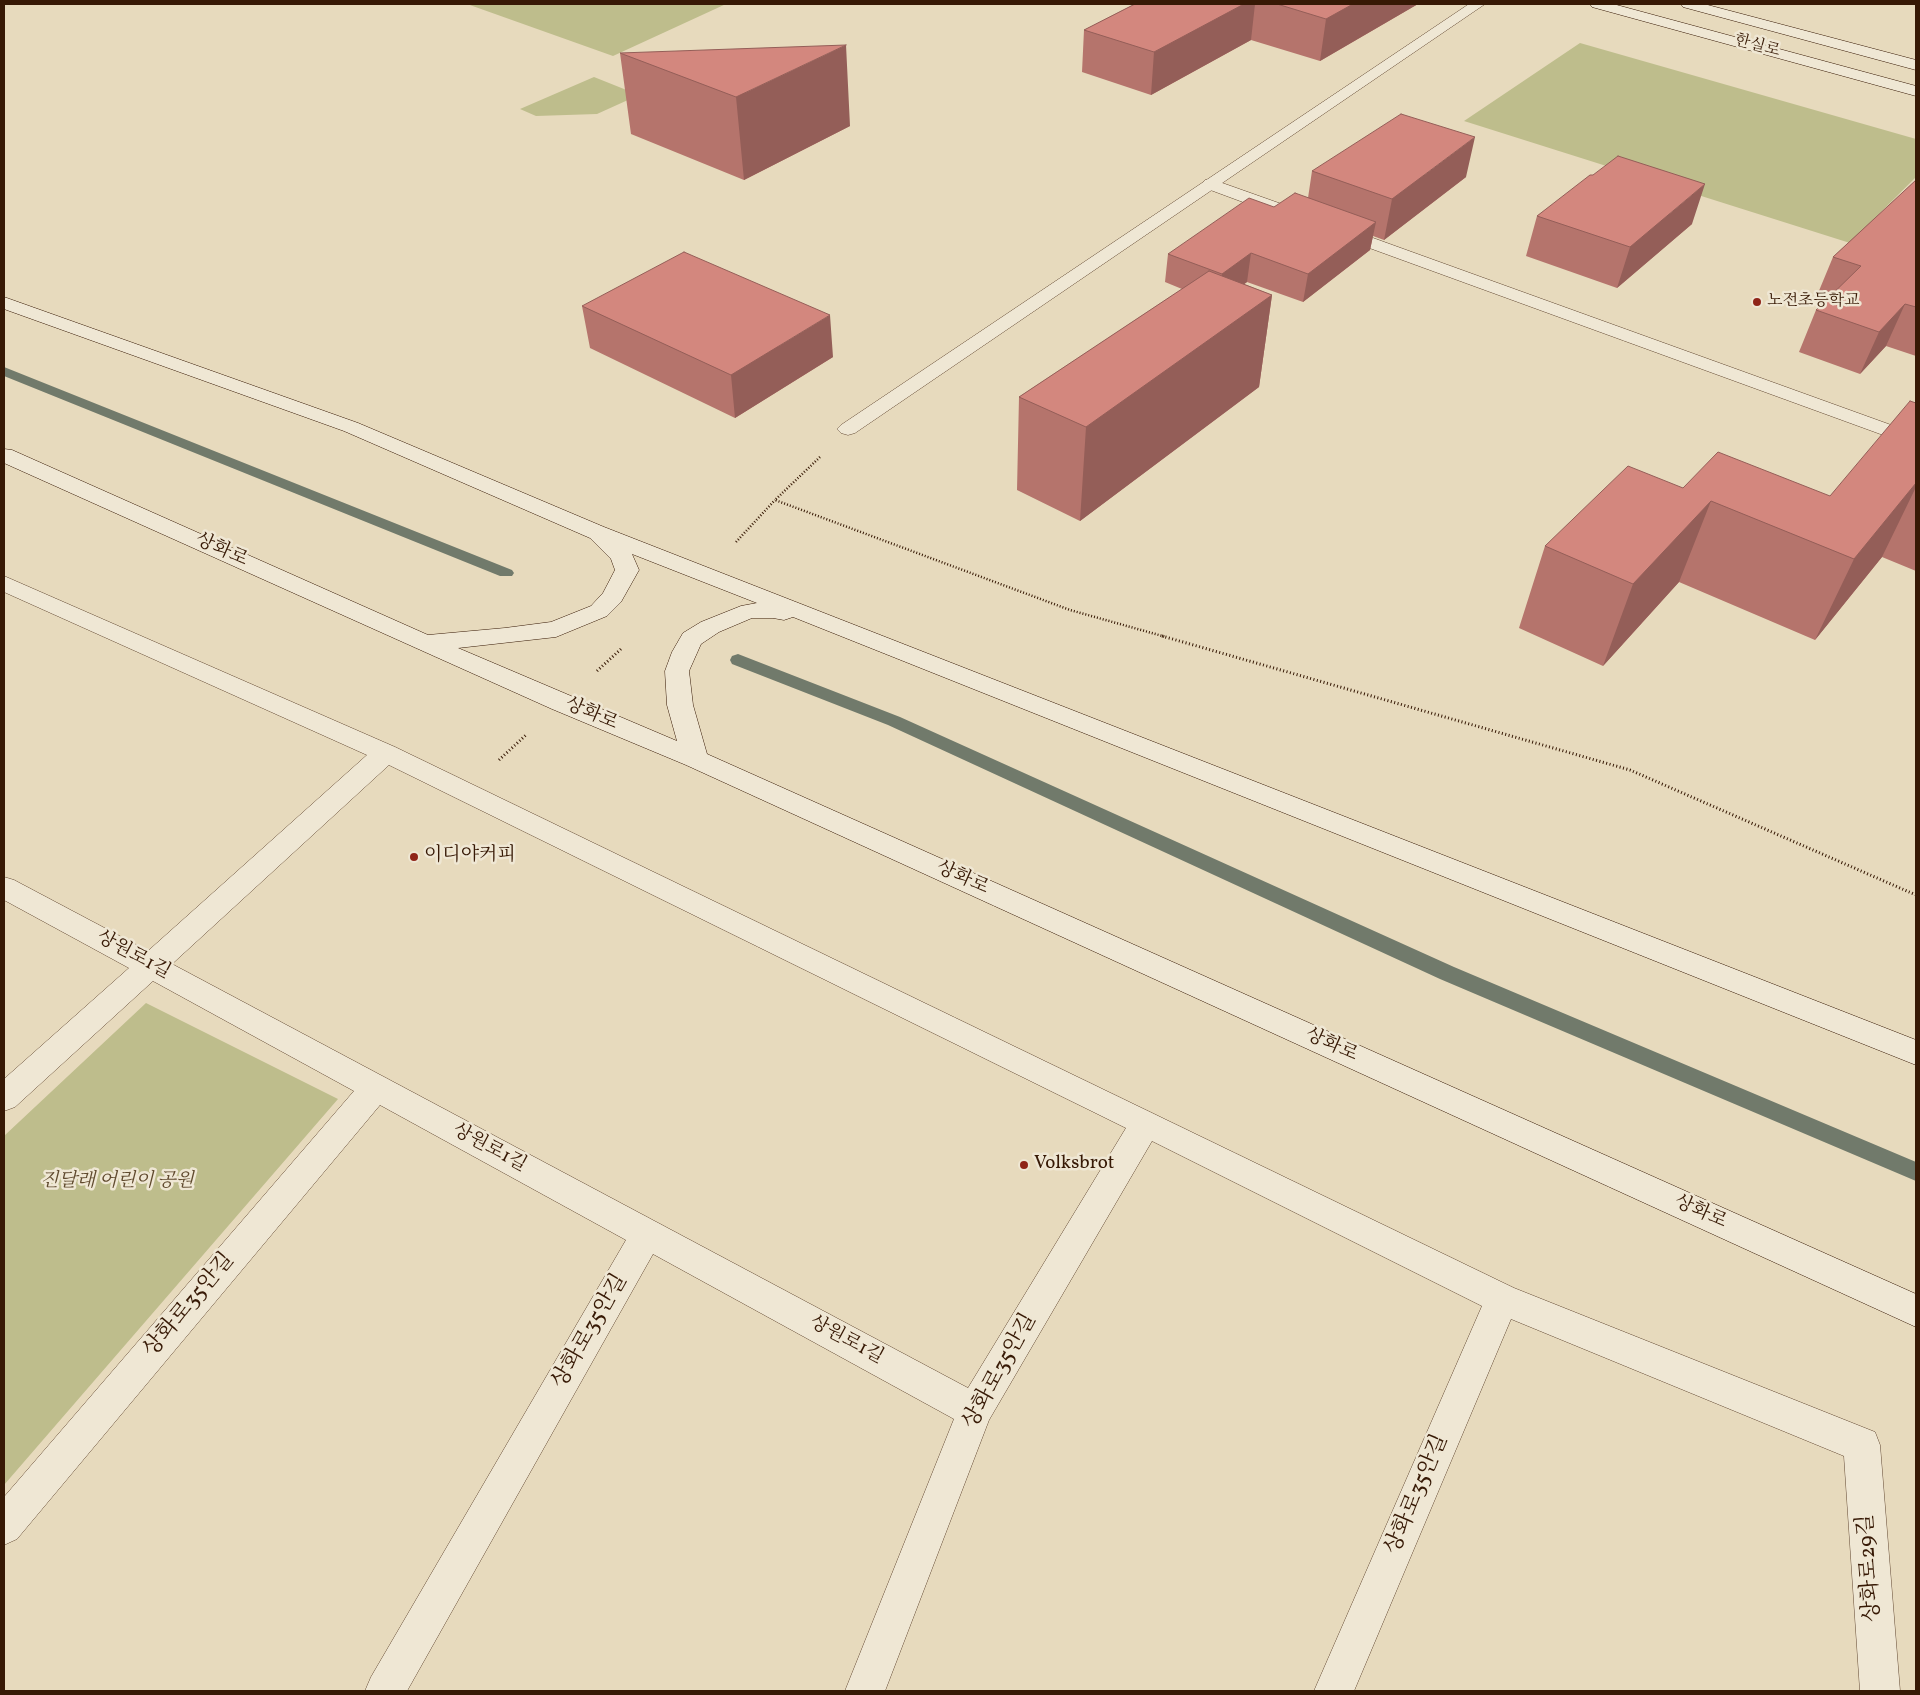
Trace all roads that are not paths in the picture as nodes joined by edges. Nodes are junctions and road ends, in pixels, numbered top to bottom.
1 (1478, 4) edge
2 (1597, 4) edge
3 (1688, 4) edge
4 (1916, 65) edge
5 (1916, 91) edge
6 (1211, 184) junction
7 (4, 303) edge
8 (848, 429) road end
9 (1916, 441) edge
10 (4, 455) edge
11 (596, 532) junction
12 (4, 583) edge
13 (817, 618) junction
14 (426, 642) junction
15 (386, 753) junction
16 (695, 759) junction
17 (4, 887) edge
18 (151, 966) junction
19 (1916, 1053) edge
20 (376, 1088) junction
21 (4, 1098) edge
22 (1146, 1123) junction
23 (647, 1234) junction
24 (1502, 1299) junction
25 (1916, 1311) edge
26 (975, 1411) junction
27 (4, 1526) edge
28 (385, 1691) edge
29 (864, 1691) edge
30 (1334, 1691) edge
31 (1880, 1691) edge

1 - 6 street
2 - 5 street, 한실로
3 - 4 street, 한실로
6 - 8 street
6 - 9 street
7 - 11 street
10 - 14 street, 상화로
11 - 13 street
11 - 14 street
12 - 15 street
13 - 16 street
13 - 19 street
14 - 16 street, 상화로
15 - 18 street
15 - 22 street
16 - 25 street, 상화로
17 - 18 street, 상원로1길
18 - 20 street, 상원로1길
18 - 21 street
20 - 23 street, 상원로1길
20 - 27 street, 상화로35안길
22 - 24 street
22 - 26 street, 상화로35안길
23 - 26 street, 상원로1길
23 - 28 street, 상화로35안길
24 - 30 street, 상화로35안길
24 - 31 street, 상화로29길
26 - 29 street, 상화로35안길

